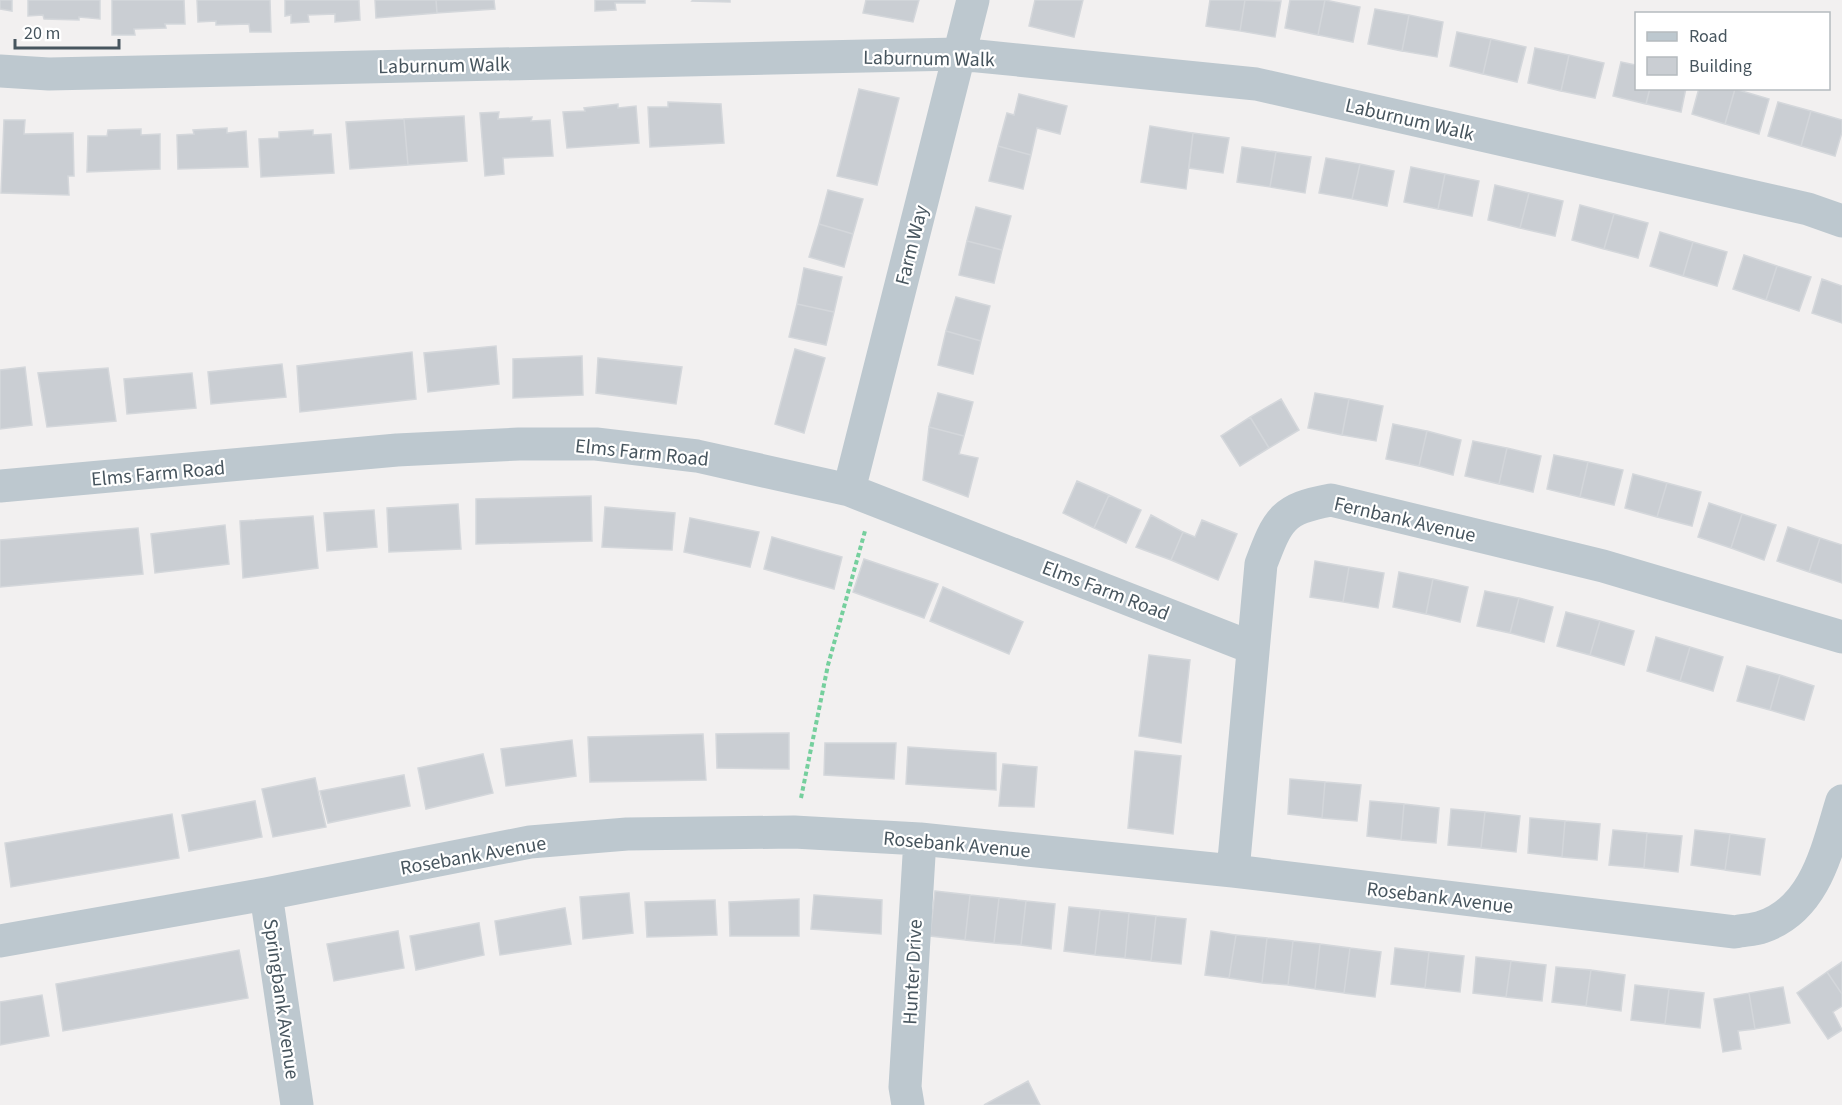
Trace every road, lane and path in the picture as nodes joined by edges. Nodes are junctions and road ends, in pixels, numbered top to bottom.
1 (972, 0) edge
2 (958, 54) junction
3 (0, 71) edge
4 (1842, 221) edge
5 (0, 486) edge
6 (862, 494) junction
7 (1842, 637) edge
8 (1253, 648) junction
9 (1842, 801) edge
10 (794, 832) junction
11 (920, 839) junction
12 (1233, 872) junction
13 (266, 894) junction
14 (0, 941) edge
15 (297, 1105) edge
16 (908, 1105) edge

1 - 2 street, Farm Way
2 - 3 street, Laburnum Walk
2 - 4 street, Laburnum Walk
2 - 6 street, Farm Way
5 - 6 street, Elms Farm Road
6 - 8 street, Elms Farm Road
6 - 10 path
7 - 8 street, Fernbank Avenue
8 - 12 street, Fernbank Avenue
9 - 12 street, Rosebank Avenue
10 - 11 street, Rosebank Avenue
10 - 13 street, Rosebank Avenue
11 - 12 street, Rosebank Avenue
11 - 16 street, Hunter Drive
13 - 14 street, Rosebank Avenue
13 - 15 street, Springbank Avenue

